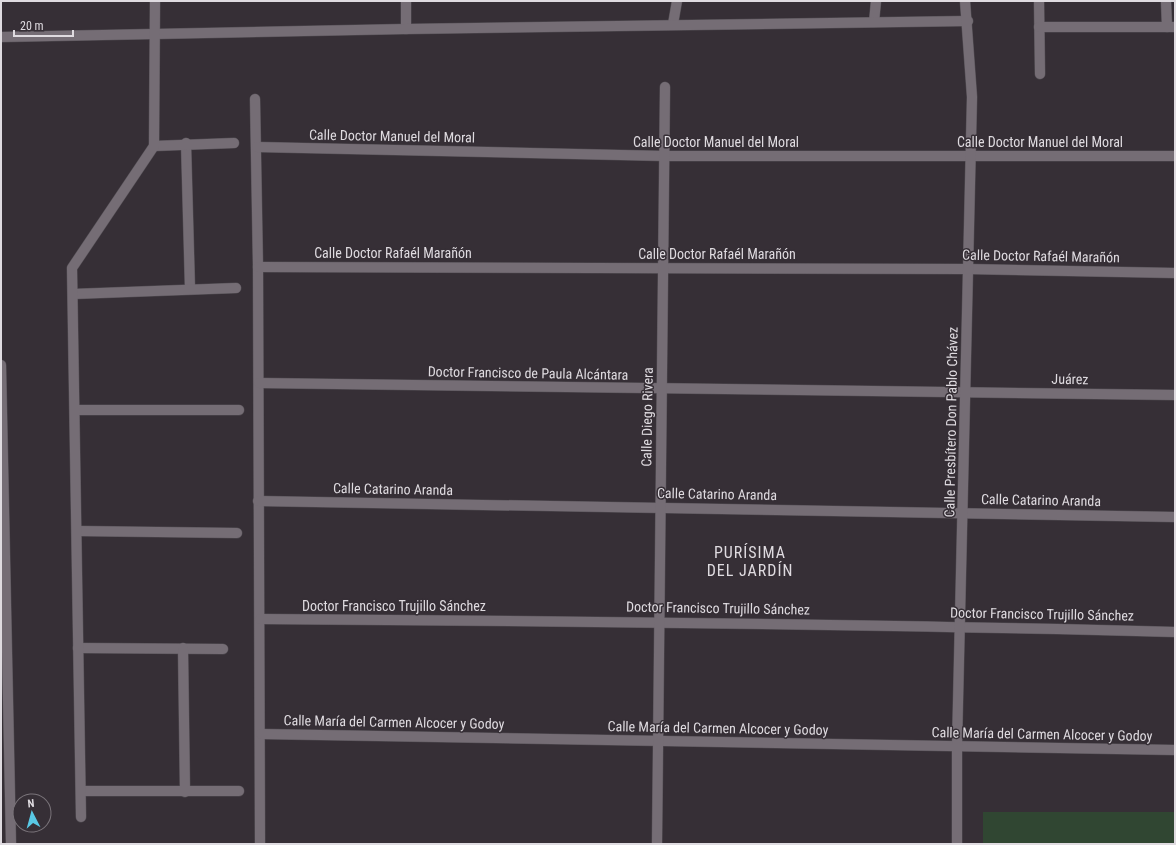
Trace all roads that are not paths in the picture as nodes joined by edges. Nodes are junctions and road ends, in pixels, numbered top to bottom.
1 (155, 1) edge
2 (406, 1) edge
3 (677, 1) edge
4 (876, 1) edge
5 (965, 1) edge
6 (1039, 1) edge
7 (1166, 1) edge
8 (968, 21) junction
9 (874, 22) junction
10 (673, 24) junction
11 (1039, 27) junction
12 (1171, 27) edge
13 (406, 29) junction
14 (156, 34) junction
15 (1, 37) edge
16 (1040, 74) dead end
17 (665, 87) dead end
18 (255, 99) dead end
19 (234, 143) dead end
20 (186, 144) junction
21 (154, 146) junction
22 (257, 147) junction
23 (665, 156) junction
24 (970, 156) junction
25 (1175, 156) edge
26 (258, 267) junction
27 (664, 268) junction
28 (967, 269) junction
29 (1175, 273) edge
30 (236, 288) dead end
31 (190, 290) junction
32 (73, 294) junction
33 (1, 365) edge
34 (259, 383) junction
35 (662, 389) junction
36 (965, 392) junction
37 (1175, 394) edge
38 (75, 410) junction
39 (239, 410) dead end
40 (258, 501) junction
41 (660, 507) junction
42 (963, 512) junction
43 (1175, 516) edge
44 (77, 531) junction
45 (237, 533) dead end
46 (260, 619) junction
47 (659, 621) junction
48 (960, 626) junction
49 (1175, 632) edge
50 (78, 648) junction
51 (183, 648) junction
52 (223, 649) dead end
53 (260, 734) junction
54 (657, 741) junction
55 (957, 746) junction
56 (1175, 750) edge
57 (81, 791) junction
58 (239, 791) dead end
59 (185, 792) junction
60 (81, 817) dead end
61 (11, 844) edge
62 (260, 844) edge
63 (657, 844) edge
64 (957, 844) edge

1 - 14 street
2 - 13 street
3 - 10 street
4 - 9 street
5 - 8 street, Calle Presbítero Don Pablo Chávez
6 - 11 street
7 - 12 street
8 - 9 street
8 - 24 street, Calle Presbítero Don Pablo Chávez
9 - 10 street
10 - 13 street
11 - 12 street
11 - 16 street
13 - 14 street
14 - 15 street
14 - 21 street
17 - 23 street, Calle Diego Rivera
18 - 22 street
19 - 20 street
20 - 21 street
20 - 31 street
21 - 32 street
22 - 23 street, Calle Doctor Manuel del Moral
22 - 26 street
23 - 24 street, Calle Doctor Manuel del Moral
23 - 27 street, Calle Diego Rivera
24 - 25 street, Calle Doctor Manuel del Moral
24 - 28 street, Calle Presbítero Don Pablo Chávez
26 - 27 street, Calle Doctor Rafaél Marañón
26 - 34 street
27 - 28 street, Calle Doctor Rafaél Marañón
27 - 35 street, Calle Diego Rivera
28 - 29 street, Calle Doctor Rafaél Marañón
28 - 36 street, Calle Presbítero Don Pablo Chávez
30 - 31 street
31 - 32 street
32 - 38 street
33 - 61 street
34 - 35 street, Doctor Francisco de Paula Alcántara
34 - 40 street
35 - 36 street, Doctor Francisco de Paula Alcántara
35 - 41 street, Calle Diego Rivera
36 - 37 street, Juárez
36 - 42 street, Calle Presbítero Don Pablo Chávez
38 - 39 street
38 - 44 street
40 - 41 street, Calle Catarino Aranda
40 - 46 street
41 - 42 street, Calle Catarino Aranda
41 - 47 street, Calle Diego Rivera
42 - 43 street, Calle Catarino Aranda
42 - 48 street, Calle Presbítero Don Pablo Chávez
44 - 45 street
44 - 50 street
46 - 47 street, Doctor Francisco Trujillo Sánchez
46 - 53 street
47 - 48 street, Doctor Francisco Trujillo Sánchez
47 - 54 street, Calle Diego Rivera
48 - 49 street, Doctor Francisco Trujillo Sánchez
48 - 55 street, Calle Presbítero Don Pablo Chávez
50 - 51 street
50 - 57 street
51 - 52 street
51 - 59 street
53 - 54 street, Calle María del Carmen Alcocer y Godoy
53 - 62 street
54 - 55 street, Calle María del Carmen Alcocer y Godoy
54 - 63 street, Calle Diego Rivera
55 - 56 street, Calle María del Carmen Alcocer y Godoy
55 - 64 street, Calle Presbítero Don Pablo Chávez
57 - 59 street
57 - 60 street
58 - 59 street

